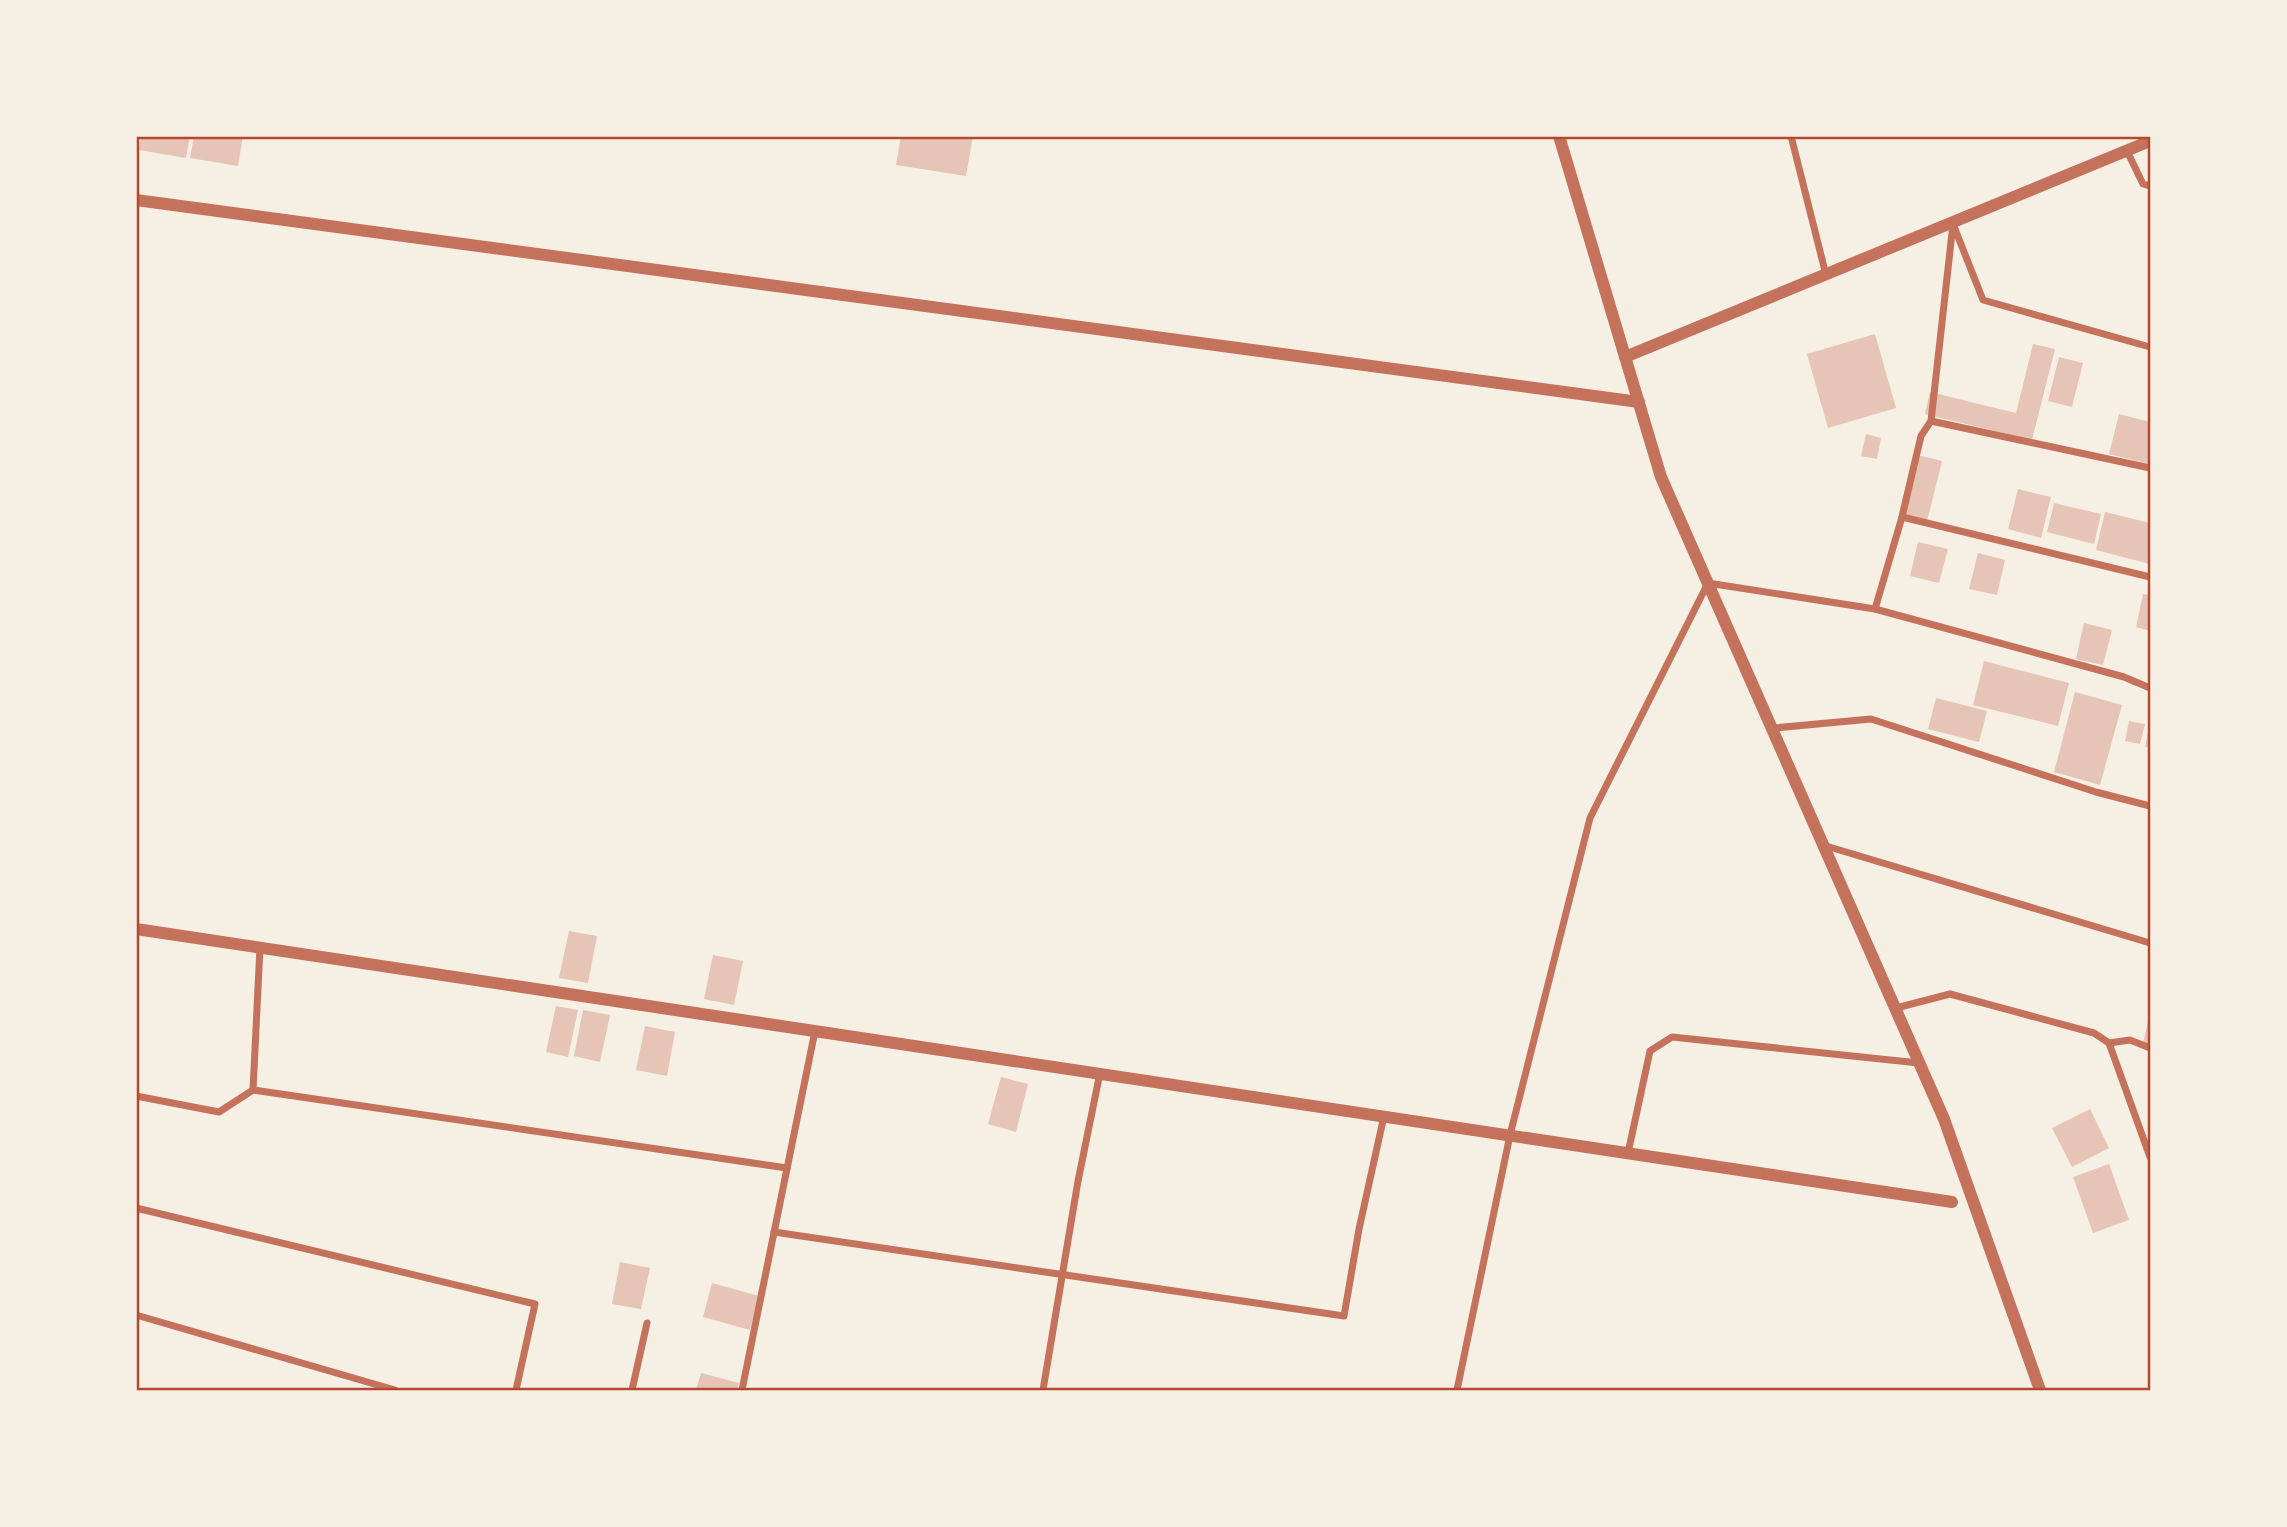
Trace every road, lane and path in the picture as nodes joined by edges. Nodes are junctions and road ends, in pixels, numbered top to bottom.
1 (1559, 136) edge
2 (1791, 136) edge
3 (2151, 141) edge
4 (2126, 151) junction
5 (2151, 186) edge
6 (136, 200) edge
7 (1953, 225) junction
8 (1826, 276) junction
9 (2151, 347) edge
10 (1625, 357) junction
11 (1639, 402) junction
12 (1931, 421) junction
13 (2151, 468) edge
14 (1902, 517) junction
15 (2151, 578) edge
16 (1708, 583) junction
17 (1875, 609) junction
18 (2151, 688) edge
19 (1773, 729) junction
20 (2151, 806) edge
21 (1826, 846) junction
22 (136, 929) edge
23 (2151, 943) edge
24 (260, 947) junction
25 (1896, 1008) junction
26 (816, 1031) junction
27 (2109, 1043) junction
28 (2151, 1048) edge
29 (1919, 1063) junction
30 (1100, 1072) junction
31 (253, 1090) junction
32 (136, 1097) edge
33 (1384, 1116) junction
34 (1510, 1135) junction
35 (1628, 1153) junction
36 (2151, 1157) edge
37 (787, 1168) junction
38 (1952, 1202) dead end
39 (136, 1208) edge
40 (774, 1232) junction
41 (1063, 1276) junction
42 (136, 1315) edge
43 (647, 1324) dead end
44 (395, 1391) edge
45 (516, 1391) edge
46 (632, 1391) edge
47 (742, 1391) edge
48 (1042, 1391) edge
49 (1457, 1391) edge
50 (2040, 1391) edge

1 - 10 street
2 - 8 street
3 - 4 street
4 - 5 street
4 - 7 street
6 - 11 street
7 - 8 street
7 - 9 street
7 - 12 street
8 - 10 street
10 - 11 street
11 - 16 street
12 - 13 street
12 - 14 street
14 - 15 street
14 - 17 street
16 - 17 street
16 - 19 street
16 - 34 street
17 - 18 street
19 - 20 street
19 - 21 street
21 - 23 street
21 - 25 street
22 - 24 street
24 - 26 street
24 - 31 street
25 - 27 street
25 - 29 street
26 - 30 street
26 - 37 street
27 - 28 street
27 - 36 street
29 - 35 street
29 - 50 street
30 - 33 street
30 - 41 street
31 - 32 street
31 - 37 street
33 - 34 street
33 - 41 street
34 - 35 street
34 - 49 street
35 - 38 street
37 - 40 street
39 - 45 street
40 - 41 street
40 - 47 street
41 - 48 street
42 - 44 street
43 - 46 street

